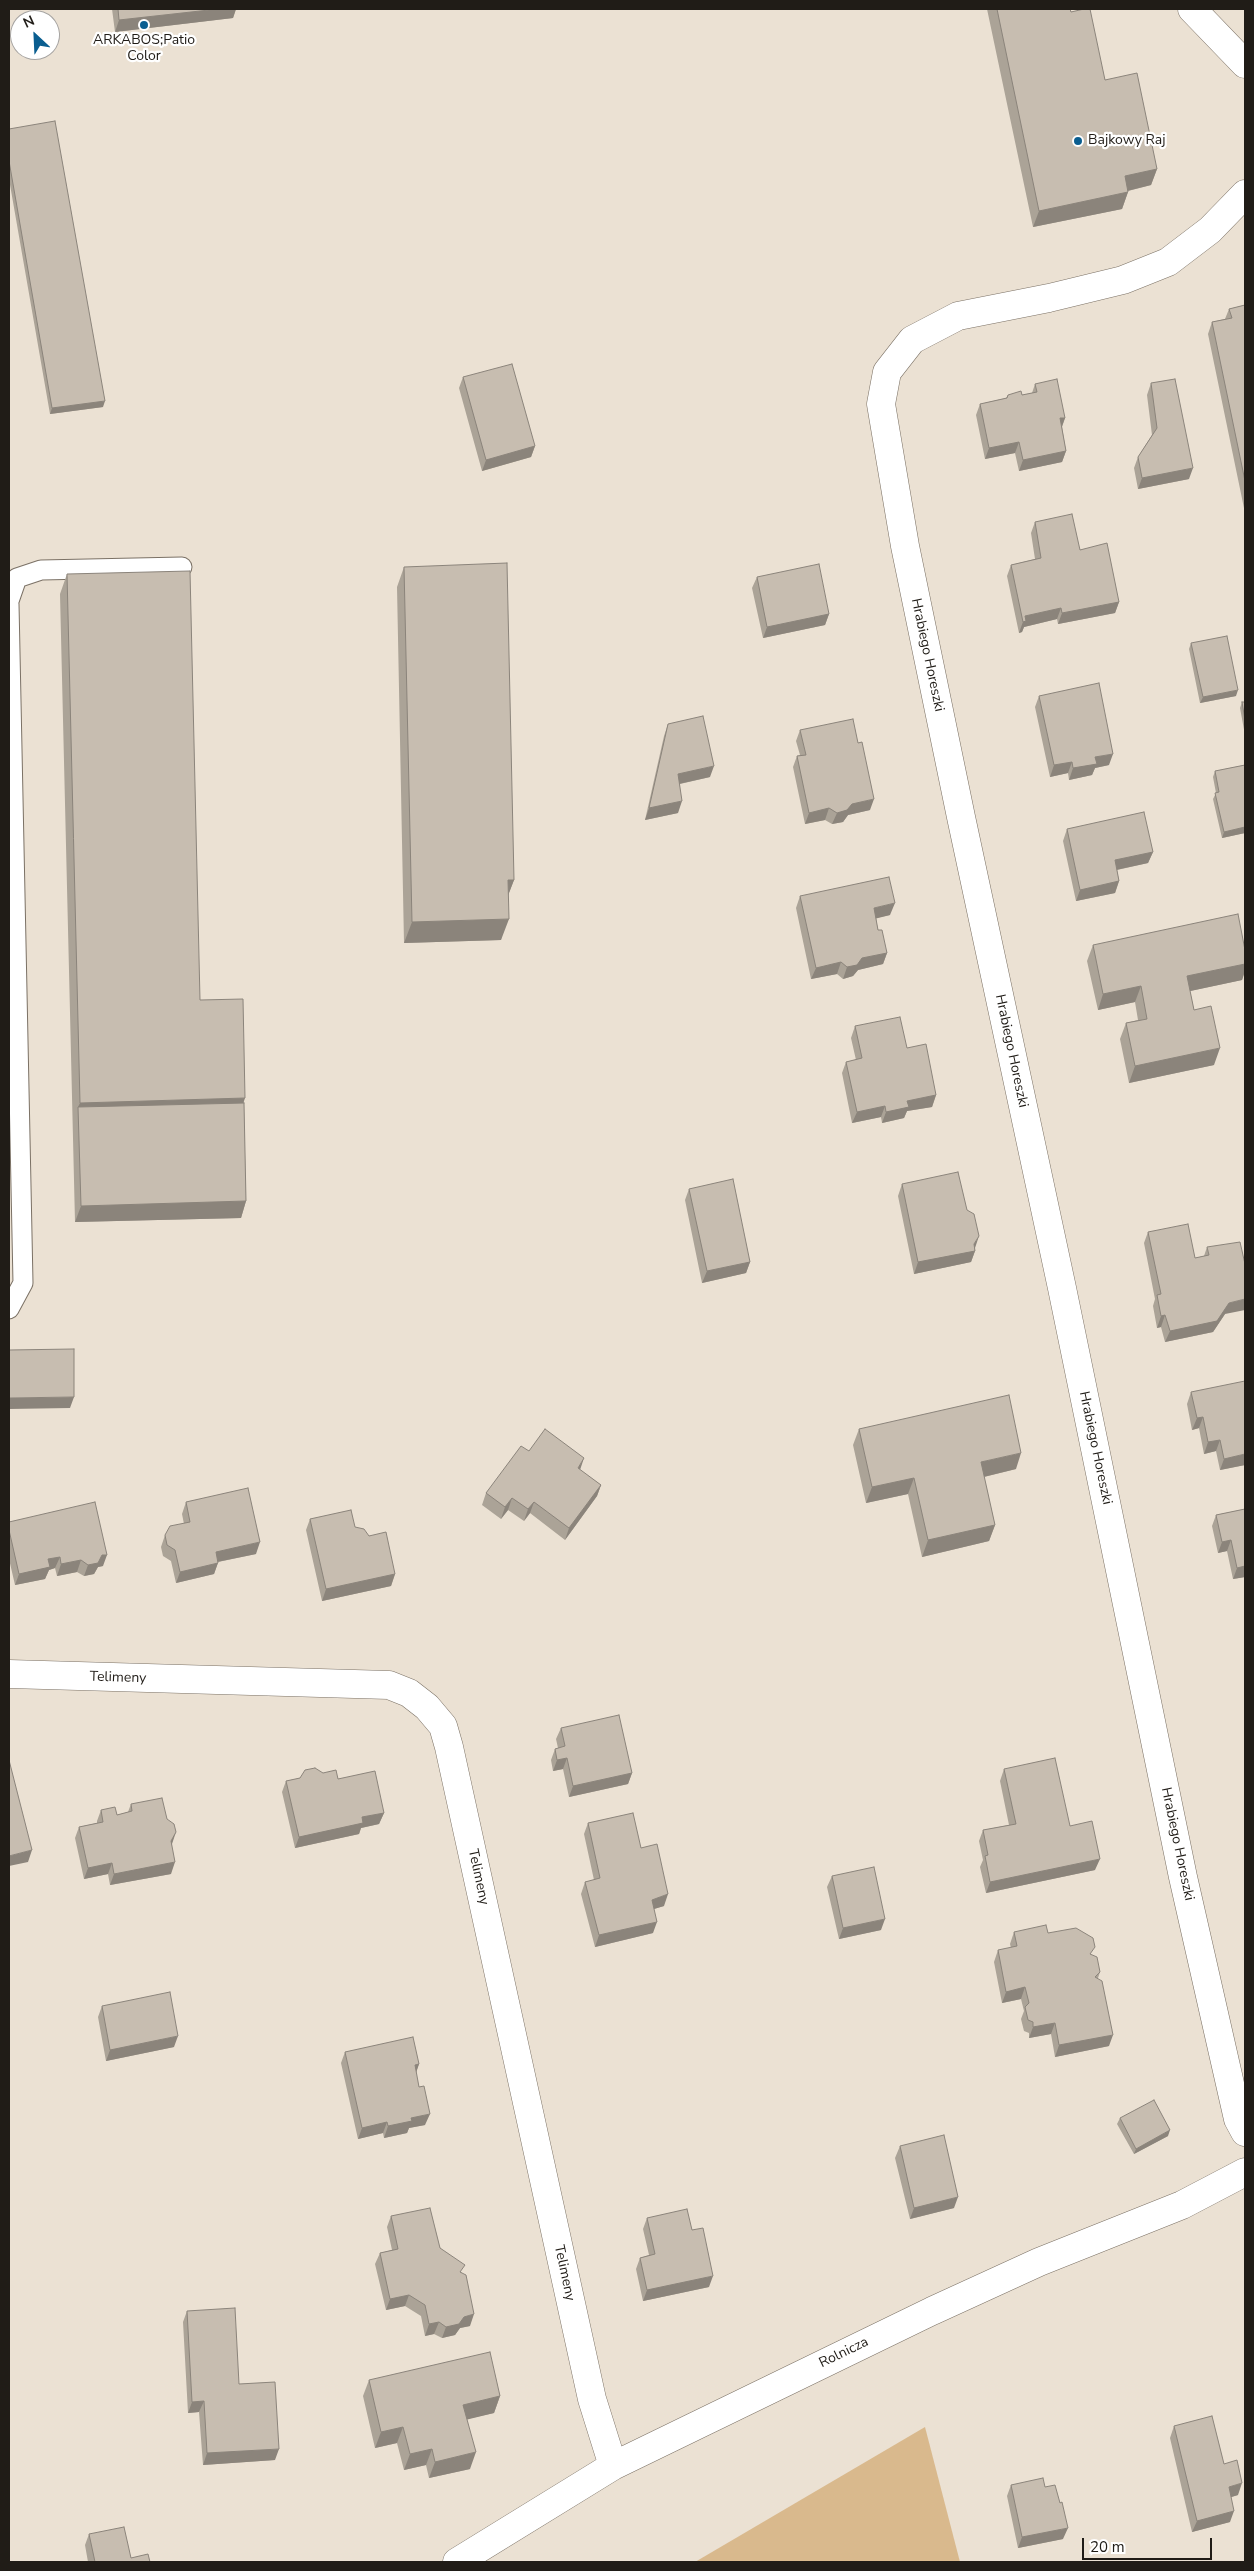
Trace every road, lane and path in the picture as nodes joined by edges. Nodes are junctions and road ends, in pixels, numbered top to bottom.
1 (1192, 9) edge
2 (1245, 64) edge
3 (1245, 194) edge
4 (182, 567) dead end
5 (9, 602) edge
6 (9, 1308) edge
7 (9, 1674) edge
8 (1245, 2132) edge
9 (1245, 2172) edge
10 (613, 2466) junction
11 (457, 2562) edge

1 - 2 street
3 - 8 street, Hrabiego Horeszki
4 - 5 lane
5 - 6 lane
7 - 10 street, Telimeny
9 - 10 street, Rolnicza
10 - 11 street, Rolnicza

